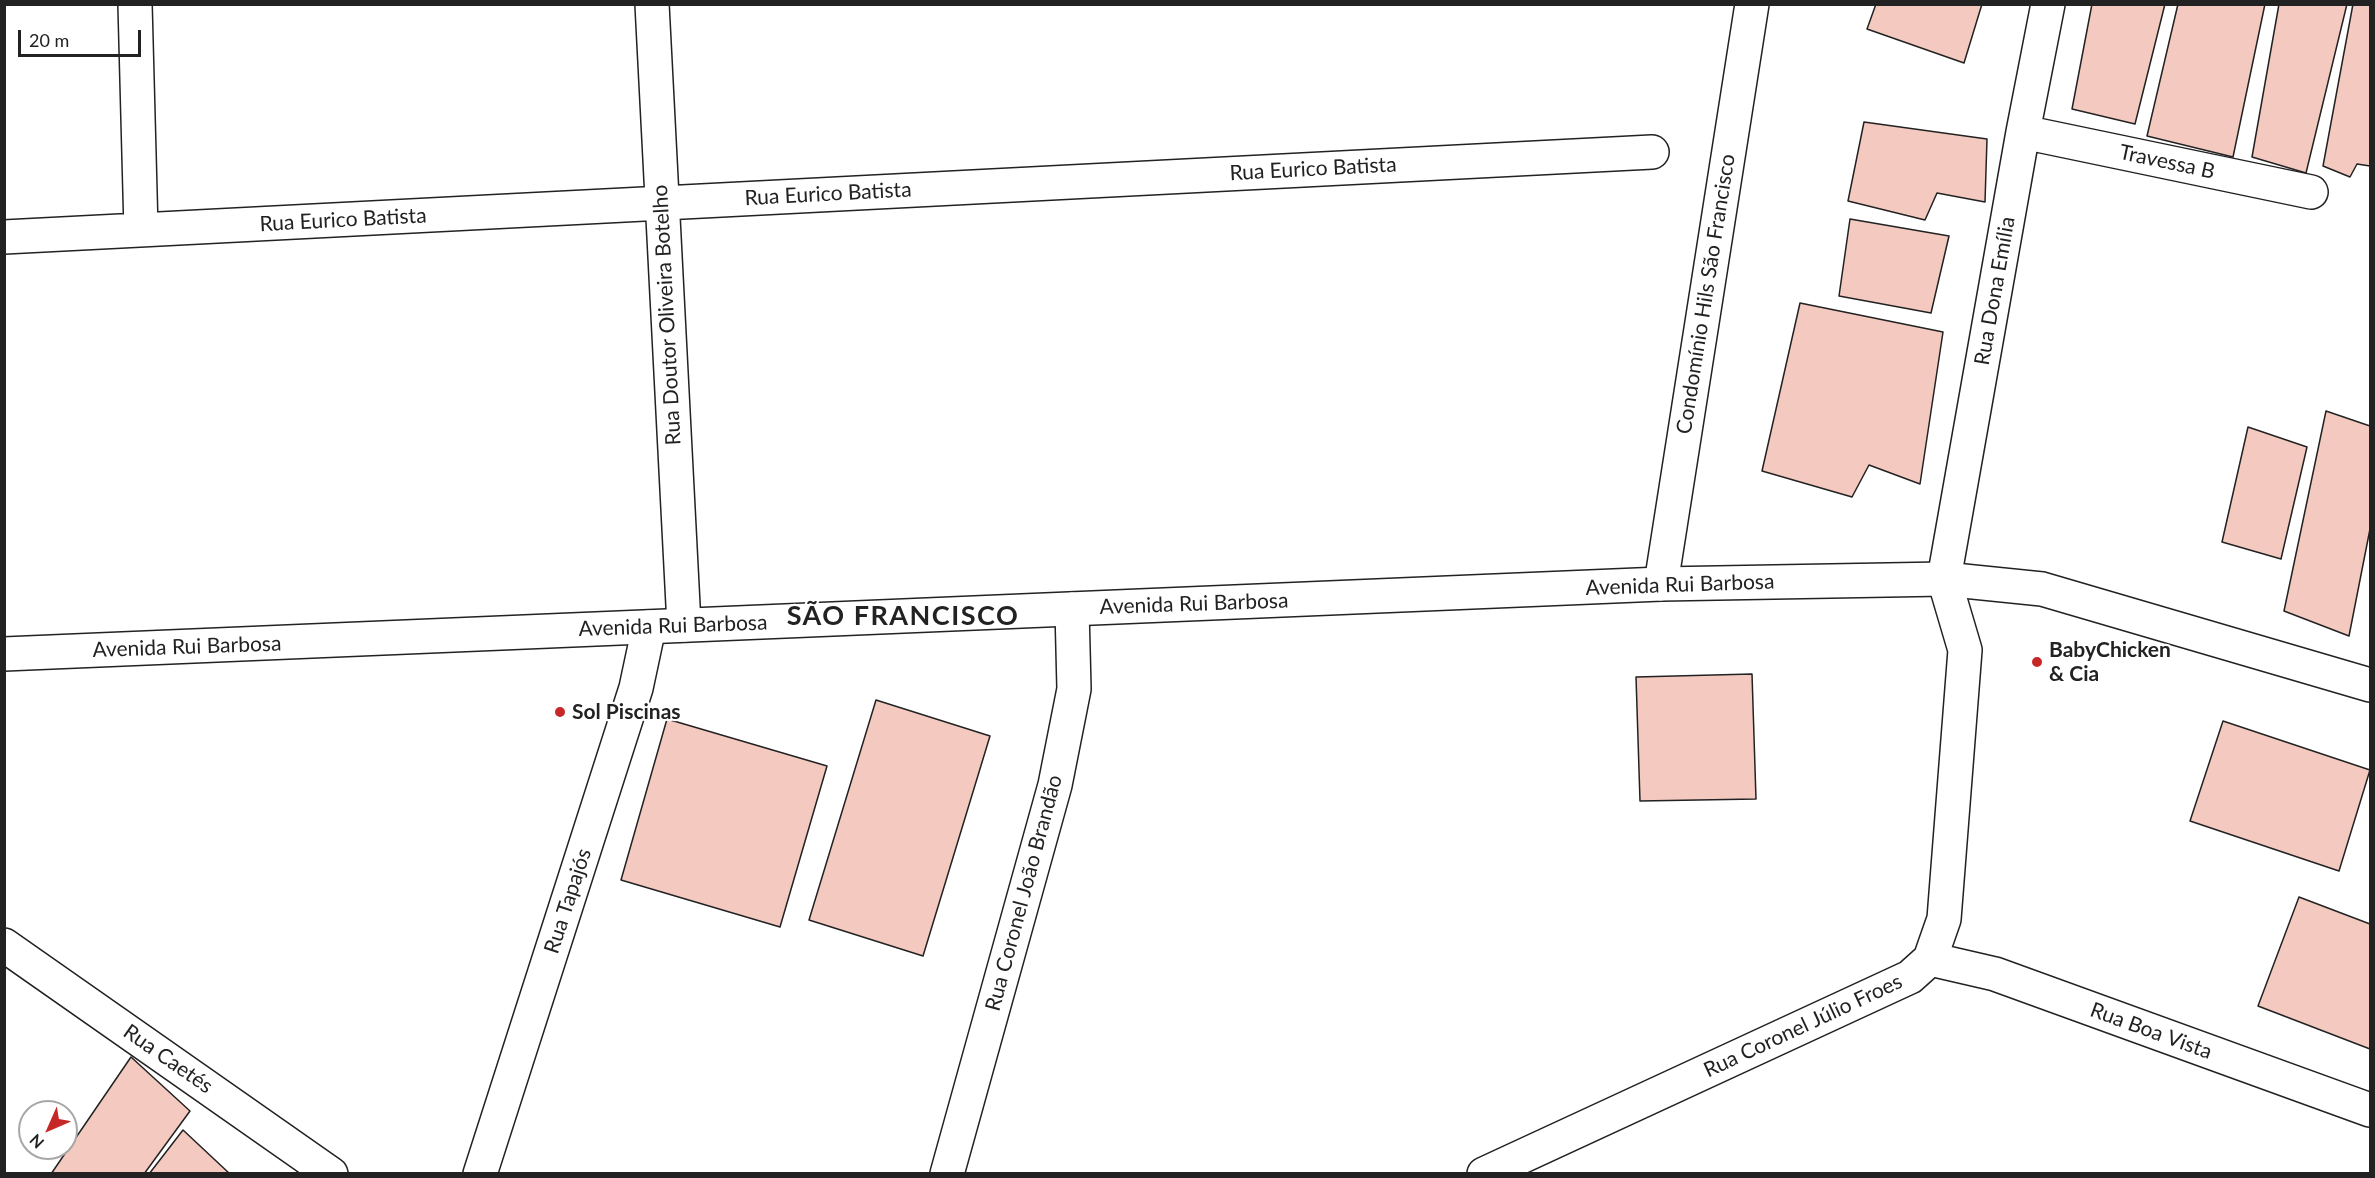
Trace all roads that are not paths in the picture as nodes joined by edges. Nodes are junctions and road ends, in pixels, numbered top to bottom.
1 (135, 4) edge
2 (652, 4) edge
3 (1752, 4) edge
4 (2049, 4) edge
5 (2023, 132) junction
6 (1652, 152) dead end
7 (2311, 192) dead end
8 (662, 203) junction
9 (141, 230) junction
10 (4, 237) edge
11 (1944, 579) junction
12 (1661, 584) junction
13 (1072, 609) junction
14 (684, 625) junction
15 (649, 627) junction
16 (4, 654) edge
17 (2370, 685) edge
18 (4, 945) edge
19 (1930, 959) junction
20 (2370, 1110) edge
21 (331, 1173) edge
22 (480, 1173) edge
23 (947, 1173) edge
24 (1484, 1173) edge

1 - 9 street
2 - 8 street, Rua Doutor Oliveira Botelho
3 - 12 street, Condomínio Hils São Francisco
4 - 5 street, Rua Dona Emília
5 - 7 street, Travessa B
5 - 11 street, Rua Dona Emília
6 - 8 street, Rua Eurico Batista
8 - 9 street, Rua Eurico Batista
8 - 14 street, Rua Doutor Oliveira Botelho
9 - 10 street, Rua Eurico Batista
11 - 12 street, Avenida Rui Barbosa
11 - 17 street, Avenida Rui Barbosa
11 - 19 street
12 - 13 street, Avenida Rui Barbosa
13 - 14 street, Avenida Rui Barbosa
13 - 23 street, Rua Coronel João Brandão
14 - 15 street, Avenida Rui Barbosa
15 - 16 street, Avenida Rui Barbosa
15 - 22 street, Rua Tapajós
18 - 21 street, Rua Caetés
19 - 20 street, Rua Boa Vista
19 - 24 street, Rua Coronel Júlio Froes

